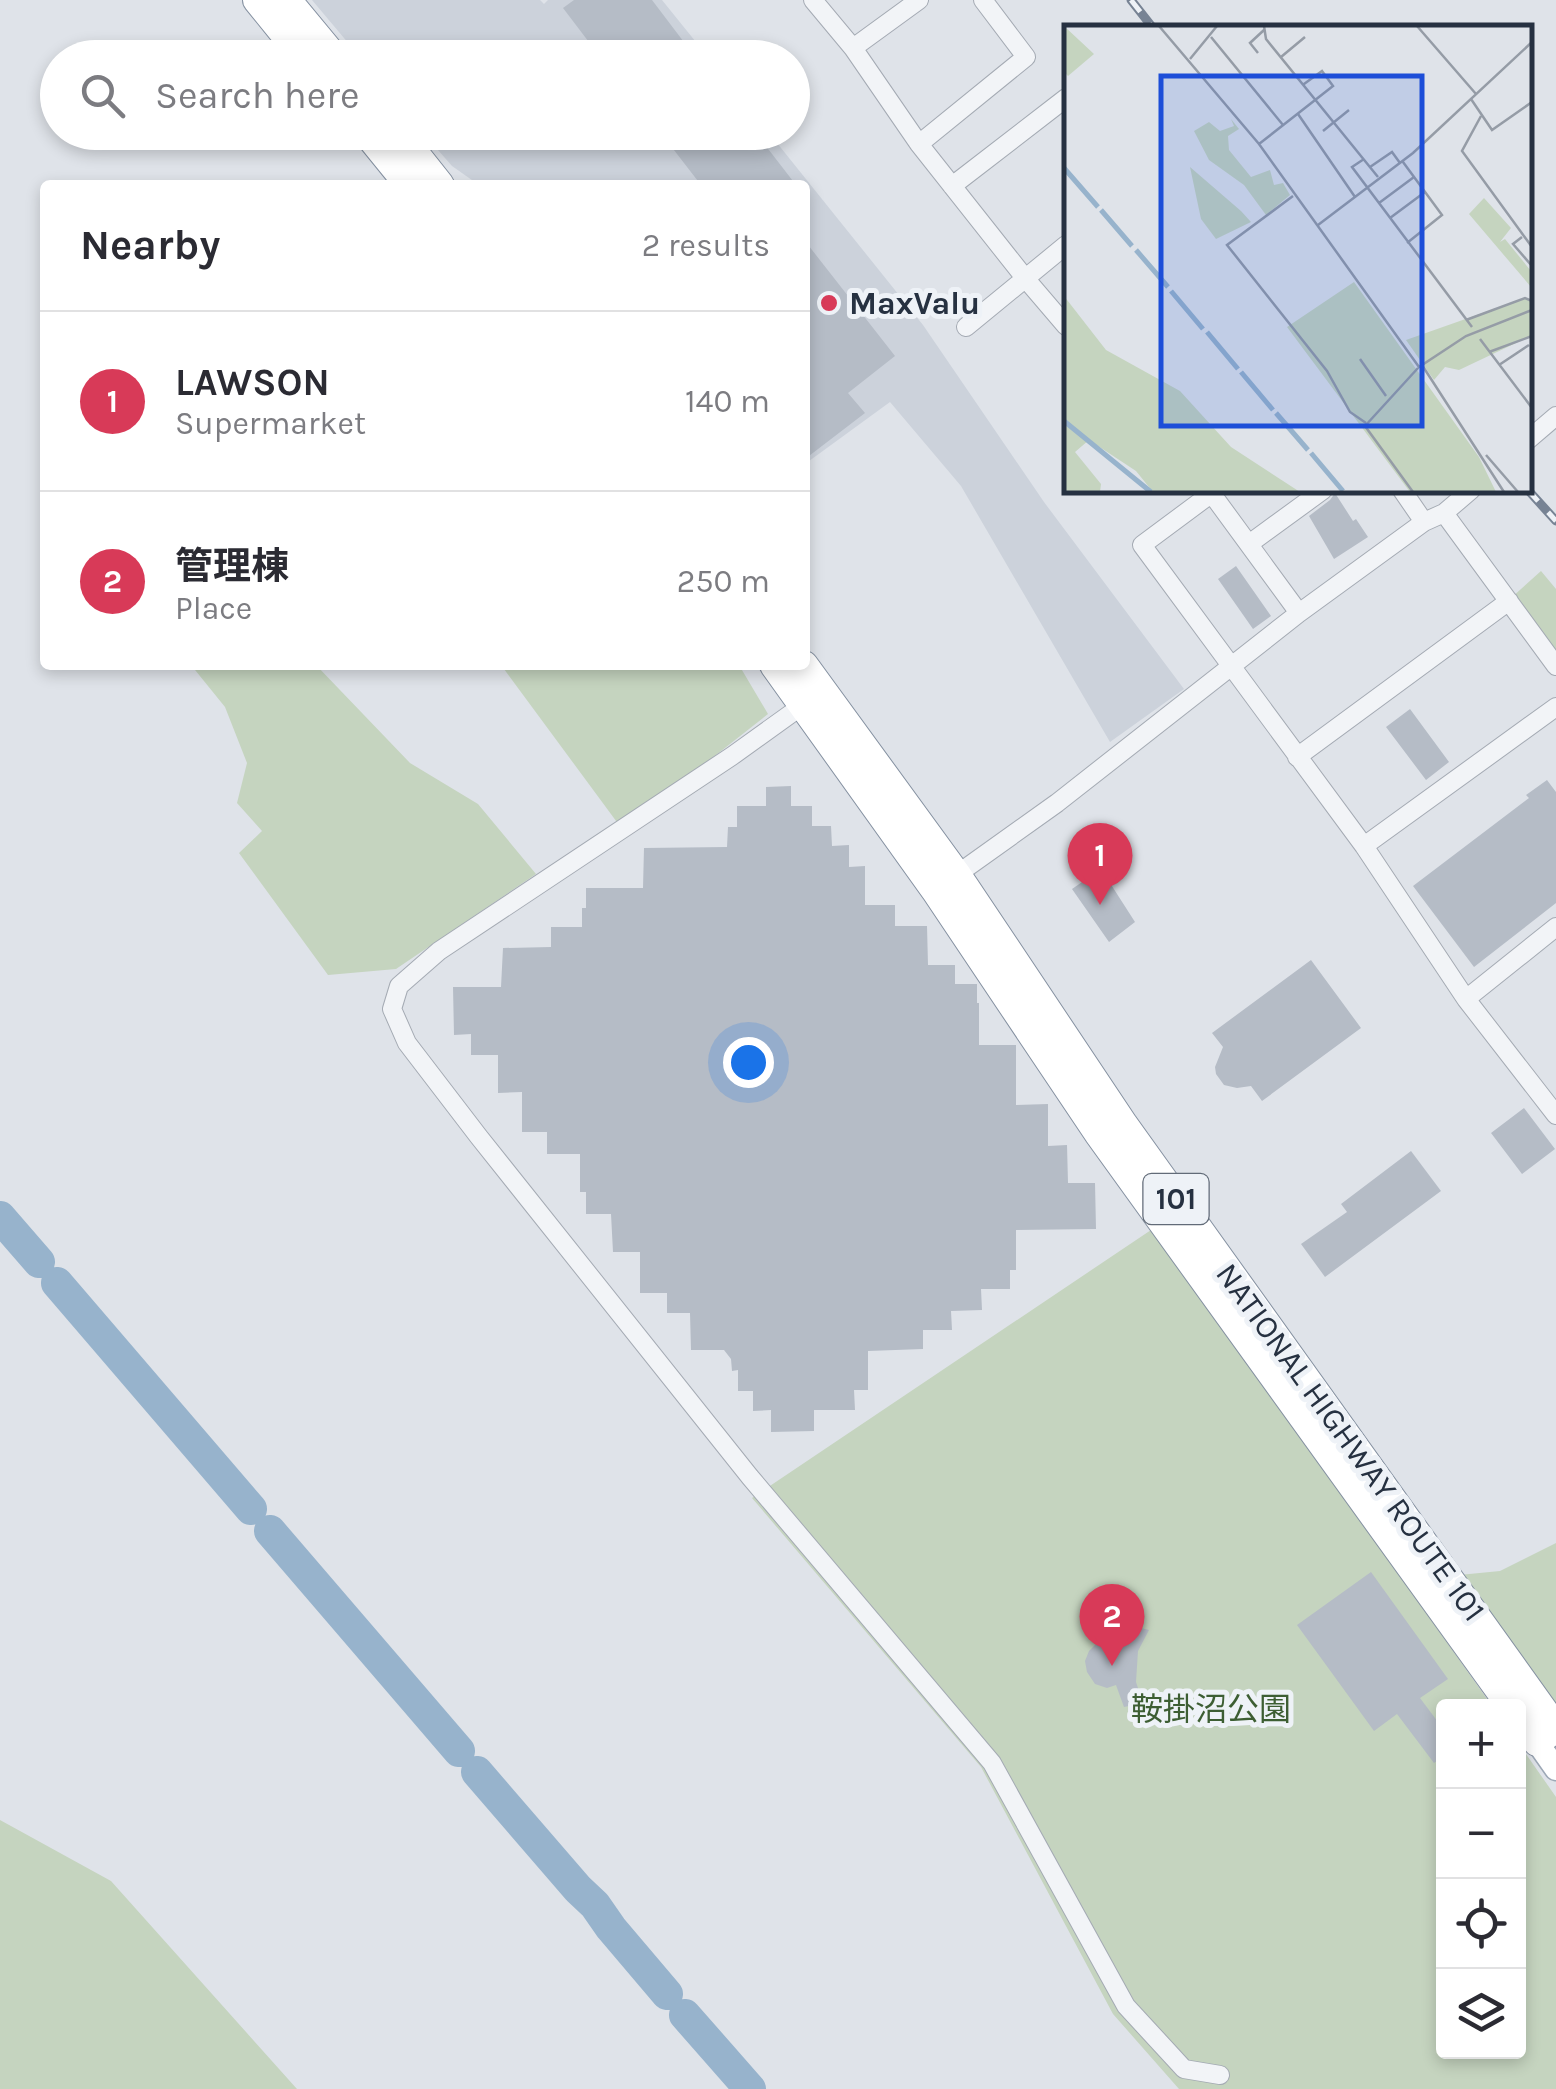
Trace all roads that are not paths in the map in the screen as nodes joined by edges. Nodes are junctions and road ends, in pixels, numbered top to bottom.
1 (256, 0) edge
2 (287, 0) edge
3 (813, 0) edge
4 (920, 0) edge
5 (983, 0) edge
6 (289, 40) edge
7 (320, 40) edge
8 (853, 48) junction
9 (1064, 100) edge
10 (919, 144) junction
11 (381, 150) edge
12 (412, 150) edge
13 (405, 180) edge
14 (436, 180) edge
15 (952, 186) junction
16 (1064, 247) edge
17 (1025, 278) junction
18 (1064, 324) edge
19 (966, 327) dead end
20 (1556, 416) edge
21 (1531, 437) edge
22 (1210, 492) edge
23 (1319, 492) edge
24 (1403, 492) edge
25 (1469, 492) edge
26 (1444, 513) junction
27 (1424, 522) junction
28 (1248, 544) junction
29 (1509, 601) junction
30 (1299, 613) junction
31 (1230, 666) junction
32 (1556, 666) edge
33 (778, 670) edge
34 (807, 670) edge
35 (802, 705) junction
36 (1556, 707) edge
37 (1298, 757) junction
38 (1364, 846) junction
39 (946, 882) junction
40 (1556, 928) edge
41 (1466, 998) junction
42 (1556, 1115) edge
43 (1506, 1699) edge
44 (1546, 1735) edge
45 (1556, 1769) edge
46 (1220, 2075) dead end

1 - 6 highway
2 - 7 highway
3 - 8 street
4 - 8 street
5 - 10 street
8 - 10 street
9 - 15 street
10 - 15 street
11 - 13 highway
12 - 14 highway
15 - 17 street
16 - 17 street
17 - 18 street
17 - 19 street
20 - 21 street
22 - 28 street
22 - 31 street
23 - 28 street
24 - 27 street
25 - 26 street
26 - 27 street
26 - 29 street
27 - 30 street
28 - 30 street
29 - 32 street
29 - 37 street
30 - 31 street
31 - 37 street
31 - 39 street
33 - 35 highway, NATIONAL HIGHWAY ROUTE 101 / 101
34 - 39 highway, NATIONAL HIGHWAY ROUTE 101 / 101
35 - 39 highway, NATIONAL HIGHWAY ROUTE 101 / 101
35 - 46 street
36 - 38 street
37 - 38 street
38 - 41 street
39 - 43 highway, NATIONAL HIGHWAY ROUTE 101 / 101
39 - 44 highway, NATIONAL HIGHWAY ROUTE 101 / 101
40 - 41 street
41 - 42 street
44 - 45 main road

